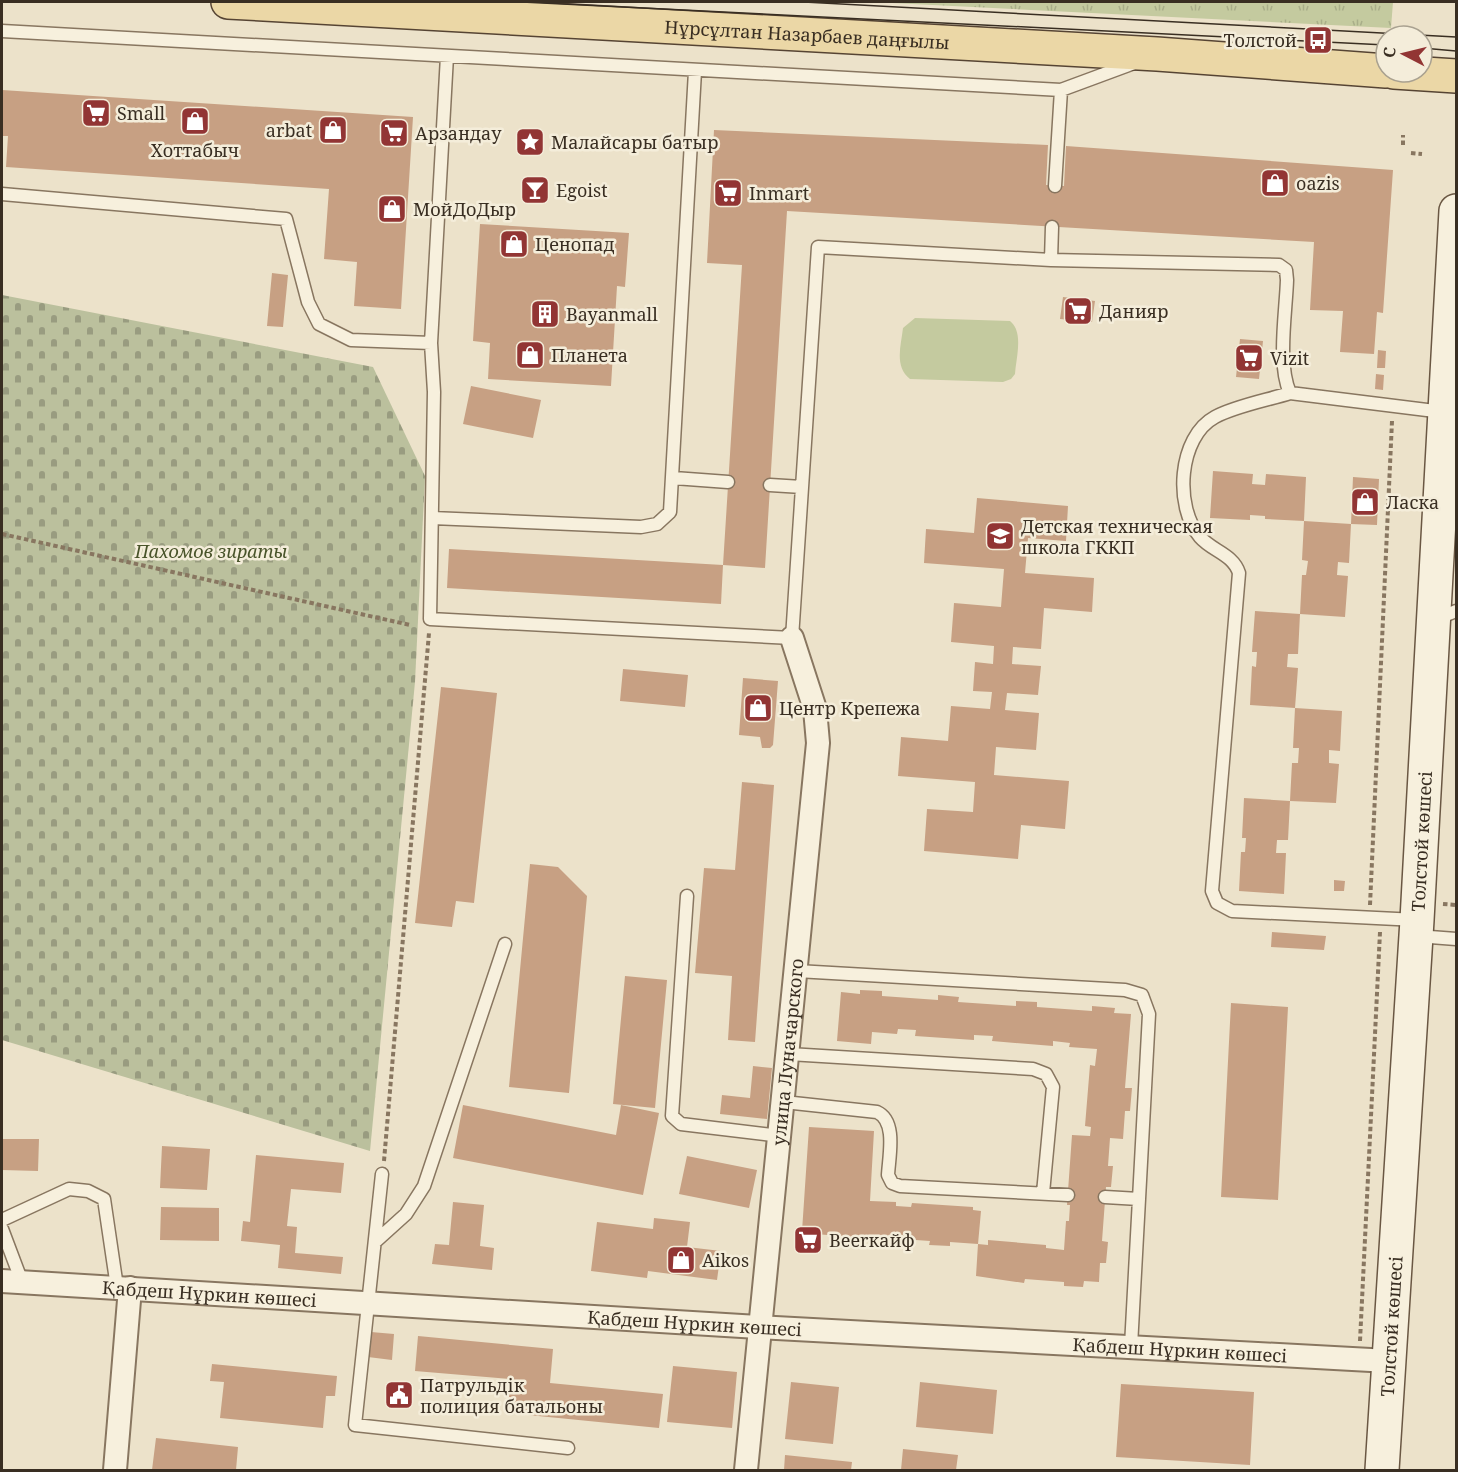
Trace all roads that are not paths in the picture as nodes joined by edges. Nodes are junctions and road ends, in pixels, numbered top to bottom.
1 (228, 2) edge
2 (2, 31) edge
3 (1157, 54) junction
4 (447, 56) junction
5 (1374, 70) edge
6 (694, 71) junction
7 (1434, 75) edge
8 (1456, 76) edge
9 (1061, 90) junction
10 (1054, 186) dead end
11 (2, 194) edge
12 (1456, 212) edge
13 (1052, 227) dead end
14 (1051, 260) junction
15 (431, 343) junction
16 (1451, 378) edge
17 (1290, 393) junction
18 (1444, 412) junction
19 (674, 478) junction
20 (728, 482) dead end
21 (770, 485) dead end
22 (802, 487) junction
23 (432, 518) junction
24 (1446, 615) edge
25 (792, 638) junction
26 (687, 896) dead end
27 (1417, 928) junction
28 (1456, 939) edge
29 (505, 944) dead end
30 (797, 971) junction
31 (789, 1054) junction
32 (784, 1102) junction
33 (780, 1136) junction
34 (382, 1174) road end
35 (1043, 1193) junction
36 (1068, 1195) dead end
37 (1105, 1197) dead end
38 (1139, 1199) junction
39 (2, 1220) edge
40 (2, 1229) edge
41 (375, 1242) junction
42 (11, 1281) edge
43 (124, 1288) junction
44 (368, 1303) junction
45 (758, 1327) junction
46 (1131, 1346) junction
47 (1374, 1360) junction
48 (568, 1448) dead end
49 (115, 1470) edge
50 (746, 1470) edge
51 (1382, 1470) edge

1 - 3 main road, Нұрсұлтан Назарбаев даңғылы
2 - 4 lane
3 - 5 main road, Нұрсұлтан Назарбаев даңғылы
3 - 9 lane
4 - 6 lane
4 - 15 lane
6 - 9 lane
6 - 19 lane
7 - 8 main road
9 - 10 lane
11 - 15 lane
12 - 16 main road, Толстой көшесі
13 - 14 lane
14 - 17 lane
14 - 22 lane
15 - 23 lane
16 - 18 main road, Толстой көшесі
17 - 18 lane
17 - 27 lane
18 - 24 main road, Толстой көшесі
19 - 20 lane
19 - 23 lane
21 - 22 lane
22 - 25 lane
23 - 25 lane
24 - 27 main road, Толстой көшесі
25 - 30 street, улица Луначарского
26 - 33 lane
27 - 28 lane
27 - 47 main road, Толстой көшесі
29 - 41 lane
30 - 31 street, улица Луначарского
30 - 38 lane
31 - 32 street, улица Луначарского
31 - 35 lane
32 - 33 street, улица Луначарского
32 - 35 lane
33 - 45 street, улица Луначарского
34 - 41 lane
35 - 36 lane
37 - 38 lane
38 - 46 lane
39 - 43 lane
40 - 42 lane
41 - 44 lane
42 - 43 street, Қабдеш Нұркин көшесі
43 - 44 street, Қабдеш Нұркин көшесі
43 - 49 street
44 - 45 street, Қабдеш Нұркин көшесі
44 - 48 lane
45 - 46 street, Қабдеш Нұркин көшесі
45 - 50 street, улица Луначарского
46 - 47 street, Қабдеш Нұркин көшесі
47 - 51 main road, Толстой көшесі

